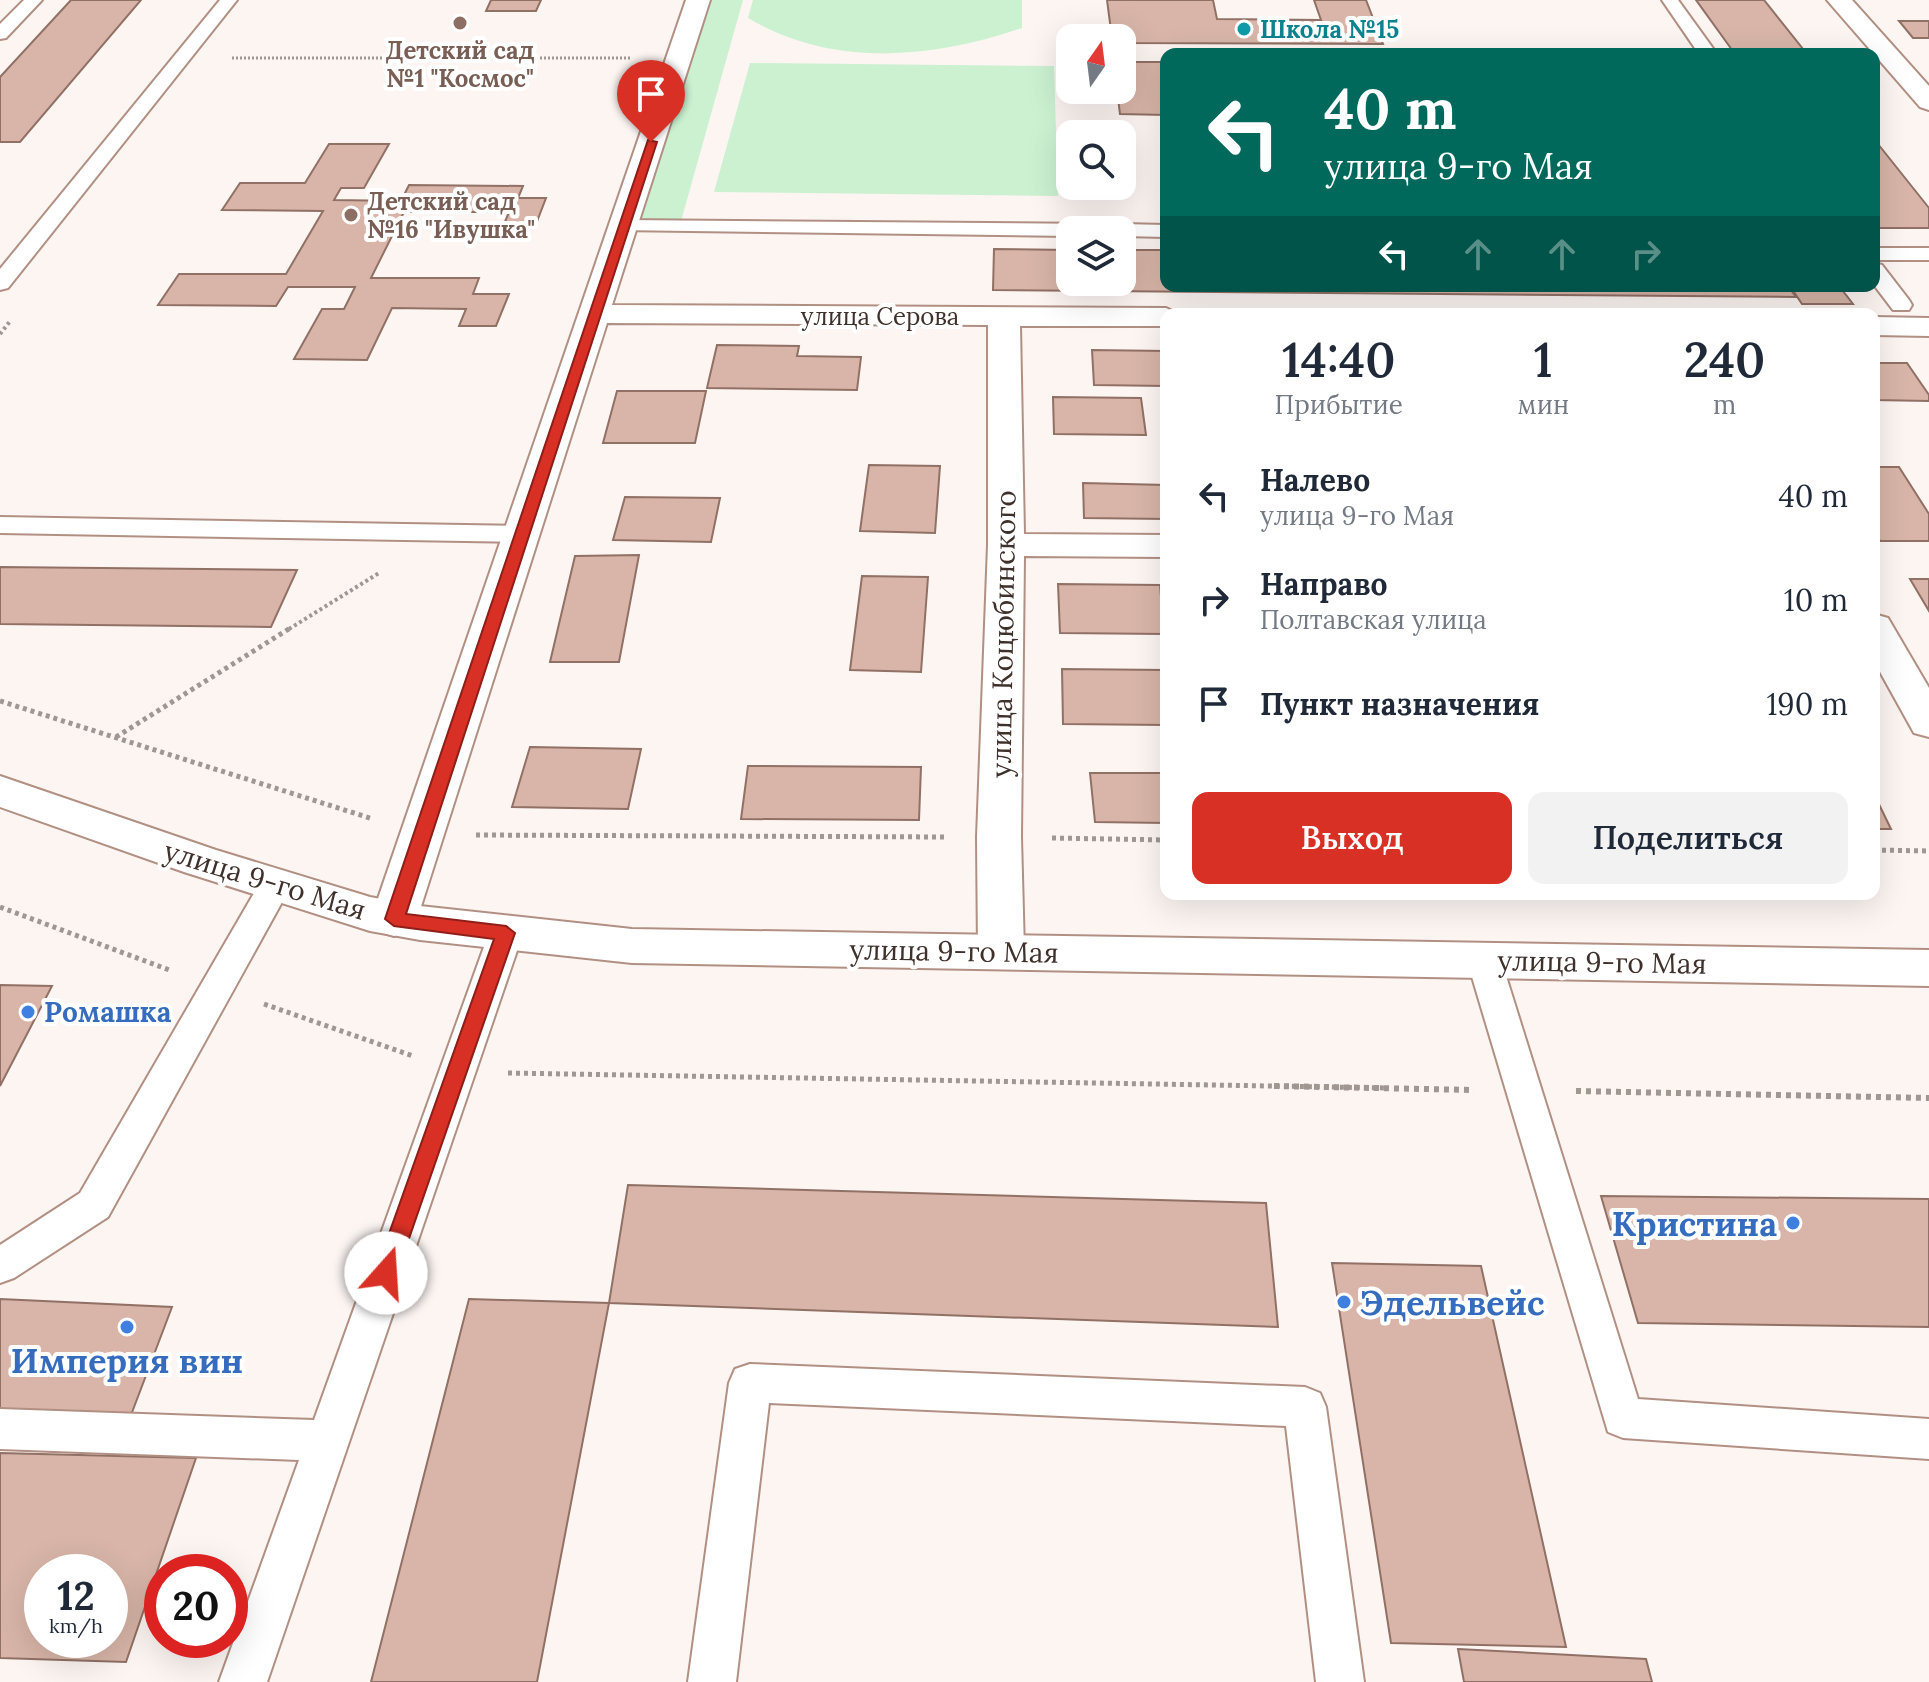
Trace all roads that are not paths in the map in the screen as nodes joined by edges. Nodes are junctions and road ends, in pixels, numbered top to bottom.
1 (34, 0) edge
2 (229, 0) edge
3 (698, 0) edge
4 (1670, 0) edge
5 (1839, 0) edge
6 (0, 34) edge
7 (1704, 48) edge
8 (1929, 102) edge
9 (624, 226) junction
10 (1056, 230) edge
11 (1136, 230) edge
12 (1160, 231) edge
13 (1880, 254) edge
14 (1929, 254) edge
15 (1880, 278) edge
16 (0, 283) edge
17 (1901, 305) dead end
18 (594, 314) junction
19 (1004, 316) junction
20 (1160, 317) edge
21 (1880, 326) edge
22 (1929, 327) edge
23 (0, 525) edge
24 (521, 534) junction
25 (1006, 545) junction
26 (1160, 546) edge
27 (1880, 637) edge
28 (1929, 723) edge
29 (0, 791) edge
30 (276, 884) junction
31 (394, 919) junction
32 (506, 933) junction
33 (1001, 951) junction
34 (1484, 960) junction
35 (1929, 968) edge
36 (0, 1266) edge
37 (0, 1429) edge
38 (328, 1441) junction
39 (1928, 1444) edge
40 (243, 1682) edge
41 (712, 1682) edge
42 (1340, 1682) edge

1 - 6 lane
2 - 16 lane
3 - 9 street
4 - 7 lane
5 - 8 street
9 - 10 lane
9 - 18 street
11 - 12 lane
13 - 14 lane
15 - 17 lane
18 - 19 street, улица Серова
18 - 24 street
19 - 20 street, улица Серова
19 - 25 street, улица Коцюбинского
21 - 22 street
23 - 24 lane
24 - 31 street
25 - 26 street
25 - 33 street, улица Коцюбинского
27 - 28 street
29 - 30 street, улица 9-го Мая
30 - 31 street, улица 9-го Мая
30 - 36 lane
31 - 32 street, улица 9-го Мая
32 - 33 street, улица 9-го Мая
32 - 38 lane
33 - 34 street, улица 9-го Мая
34 - 35 street, улица 9-го Мая
34 - 39 lane
37 - 38 lane
38 - 40 lane
41 - 42 lane

